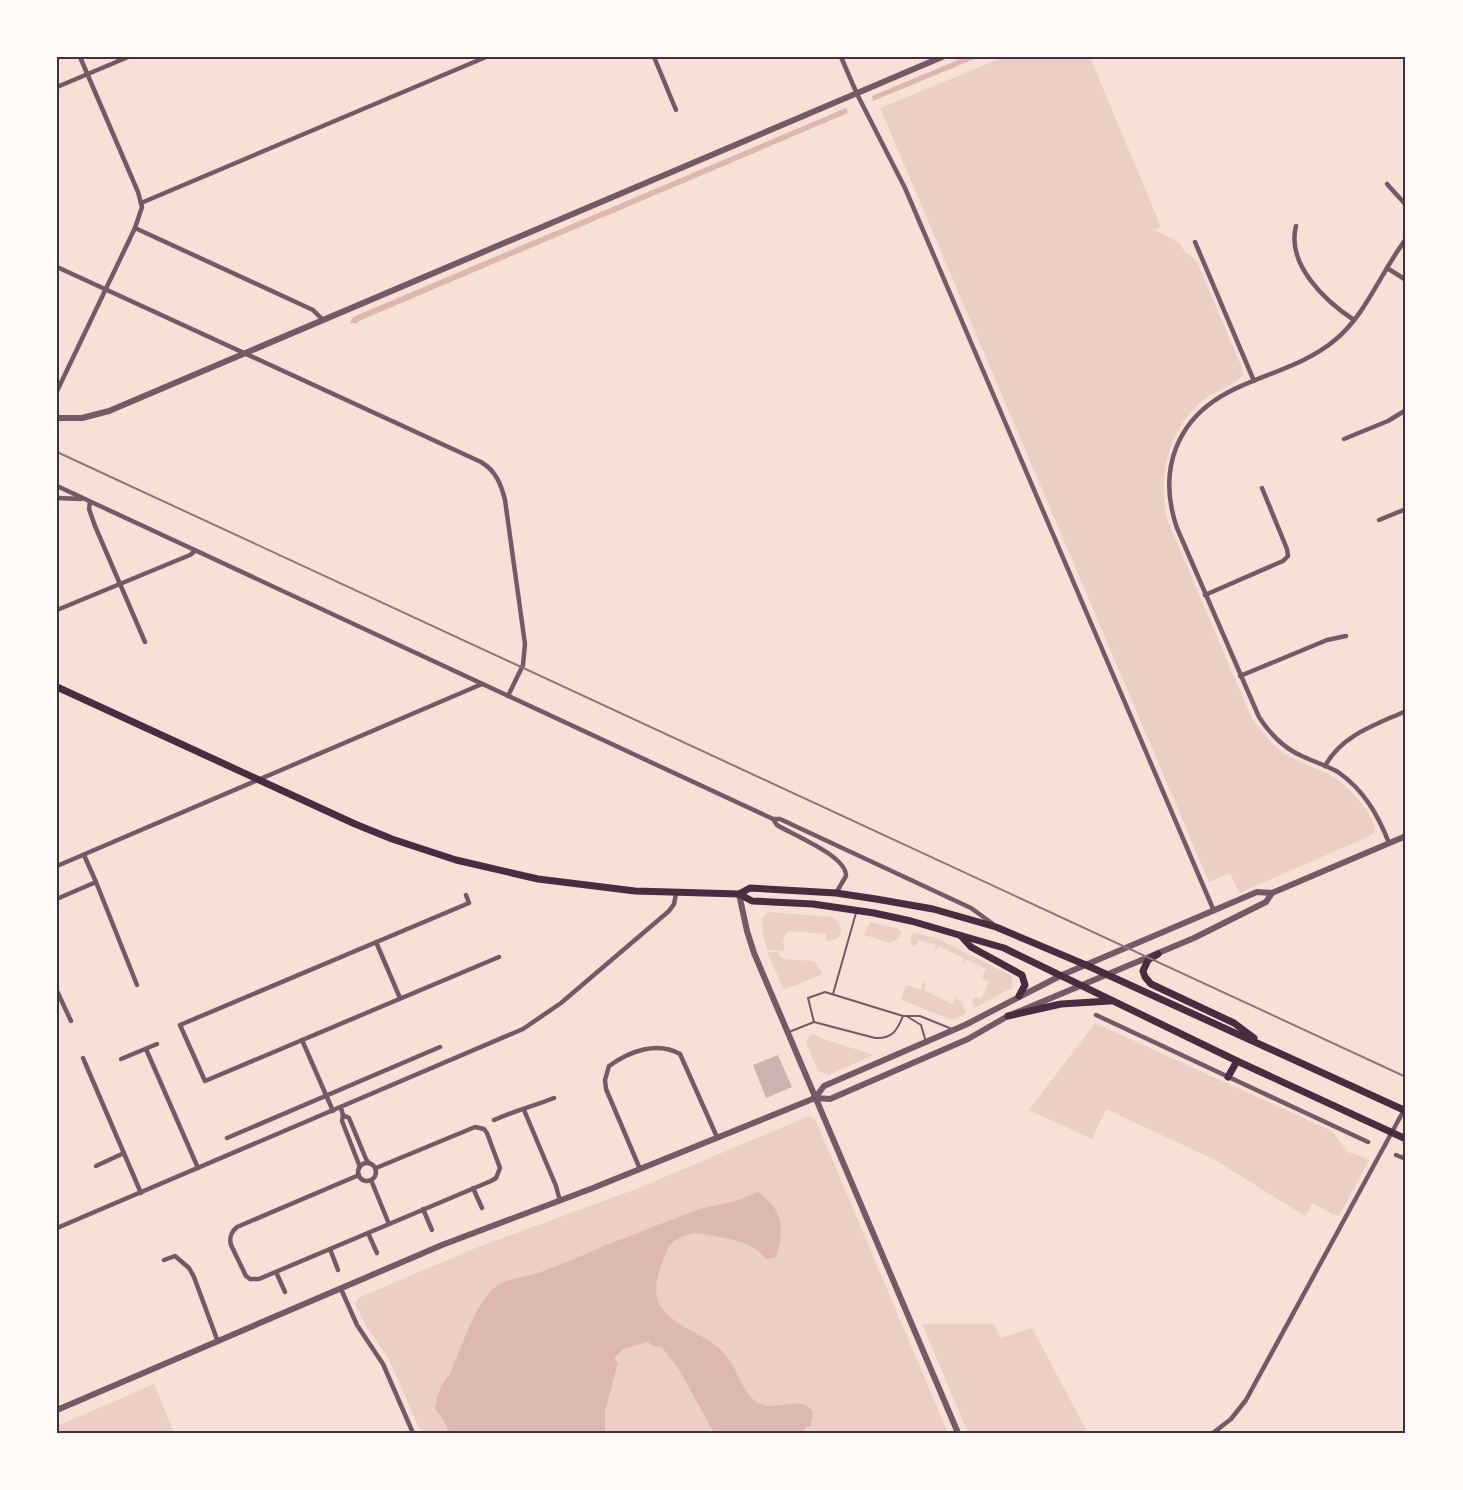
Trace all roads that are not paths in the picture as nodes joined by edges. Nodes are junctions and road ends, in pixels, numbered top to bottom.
1 (80, 57) edge
2 (128, 57) edge
3 (486, 57) edge
4 (654, 57) edge
5 (841, 57) edge
6 (942, 57) edge
7 (88, 74) junction
8 (57, 87) edge
9 (857, 94) junction
10 (676, 110) dead end
11 (1387, 184) dead end
12 (141, 203) junction
13 (1406, 205) edge
14 (1296, 226) dead end
15 (135, 228) junction
16 (1406, 239) edge
17 (1195, 242) dead end
18 (57, 267) edge
19 (1387, 268) junction
20 (1406, 280) edge
21 (104, 289) junction
22 (322, 319) junction
23 (1354, 320) junction
24 (243, 353) junction
25 (1254, 381) junction
26 (57, 390) edge
27 (1406, 410) edge
28 (57, 418) edge
29 (1344, 439) dead end
30 (57, 486) edge
31 (1262, 488) dead end
32 (57, 498) edge
33 (83, 499) junction
34 (90, 502) junction
35 (1406, 509) edge
36 (1379, 520) dead end
37 (195, 551) junction
38 (120, 584) junction
39 (1205, 595) junction
40 (57, 610) edge
41 (1346, 636) dead end
42 (145, 642) dead end
43 (1240, 676) junction
44 (482, 684) junction
45 (57, 687) edge
46 (508, 696) junction
47 (1406, 711) edge
48 (1325, 766) junction
49 (257, 779) junction
50 (773, 819) junction
51 (1406, 836) edge
52 (1389, 843) junction
53 (84, 855) junction
54 (57, 866) edge
55 (96, 882) junction
56 (836, 893) junction
57 (1272, 893) junction
58 (676, 894) junction
59 (739, 894) junction
60 (466, 895) dead end
61 (59, 898) dead end
62 (857, 910) junction
63 (1214, 911) junction
64 (996, 927) junction
65 (961, 936) junction
66 (376, 942) junction
67 (1158, 954) junction
68 (498, 957) dead end
69 (1086, 965) junction
70 (1062, 975) junction
71 (1108, 975) junction
72 (138, 985) dead end
73 (1082, 985) junction
74 (57, 991) edge
75 (833, 994) junction
76 (1019, 996) junction
77 (400, 998) junction
78 (1113, 1000) junction
79 (1096, 1015) dead end
80 (903, 1016) junction
81 (1008, 1016) junction
82 (908, 1017) junction
83 (71, 1021) dead end
84 (814, 1022) junction
85 (955, 1030) junction
86 (787, 1033) junction
87 (302, 1040) junction
88 (926, 1043) junction
89 (157, 1044) dead end
90 (1266, 1046) junction
91 (440, 1047) dead end
92 (146, 1049) junction
93 (83, 1058) dead end
94 (121, 1059) dead end
95 (1237, 1060) junction
96 (1228, 1077) junction
97 (326, 1096) junction
98 (554, 1098) dead end
99 (815, 1098) junction
100 (341, 1108) junction
101 (525, 1110) junction
102 (1405, 1110) edge
103 (333, 1111) junction
104 (343, 1115) junction
105 (494, 1120) dead end
106 (1392, 1132) junction
107 (717, 1137) junction
108 (227, 1138) dead end
109 (1406, 1139) edge
110 (1368, 1142) dead end
111 (124, 1153) junction
112 (1396, 1155) dead end
113 (1406, 1159) edge
114 (369, 1163) junction
115 (96, 1166) dead end
116 (360, 1167) junction
117 (198, 1168) junction
118 (376, 1168) junction
119 (640, 1169) junction
120 (359, 1175) junction
121 (371, 1180) junction
122 (473, 1188) junction
123 (141, 1193) junction
124 (560, 1201) junction
125 (482, 1208) dead end
126 (423, 1209) junction
127 (389, 1224) junction
128 (57, 1228) edge
129 (432, 1230) dead end
130 (368, 1233) junction
131 (330, 1249) junction
132 (377, 1253) dead end
133 (164, 1260) dead end
134 (338, 1270) dead end
135 (276, 1272) junction
136 (341, 1289) junction
137 (285, 1293) dead end
138 (218, 1342) junction
139 (57, 1410) edge
140 (413, 1433) edge
141 (958, 1433) edge
142 (1213, 1433) edge

1 - 7 street
2 - 7 street
3 - 12 street
4 - 10 street
5 - 9 street
6 - 9 street
7 - 8 street
7 - 12 street
9 - 22 street
9 - 63 street
11 - 13 street
12 - 15 street
14 - 23 street
15 - 21 street
15 - 22 street
16 - 19 street
17 - 25 street
18 - 21 street
19 - 20 street
19 - 23 street
21 - 24 street
21 - 26 street
22 - 24 street
23 - 25 street
24 - 28 street
24 - 46 street
25 - 39 street
27 - 29 street
30 - 33 street
31 - 39 street
32 - 33 street
33 - 34 street
34 - 37 street
34 - 38 street
35 - 36 street
37 - 38 street
37 - 44 street
38 - 40 street
38 - 42 street
39 - 43 street
41 - 43 street
43 - 48 street
44 - 46 street
44 - 49 street
45 - 49 main road
46 - 50 street
47 - 48 street
48 - 52 street
49 - 53 street
49 - 58 main road
50 - 56 street
50 - 64 street
51 - 52 street
52 - 57 street
53 - 54 street
53 - 55 street
55 - 61 street
55 - 72 street
56 - 59 main road
56 - 64 main road
57 - 63 street
57 - 67 street
58 - 59 main road
58 - 100 street
59 - 62 main road
59 - 86 street
60 - 66 street
62 - 65 main road
62 - 75 lane
63 - 69 street
64 - 69 main road
65 - 70 main road
65 - 76 main road
66 - 77 street
66 - 87 street
67 - 71 street
67 - 90 main road
68 - 77 street
69 - 70 street
69 - 71 main road
70 - 73 main road
70 - 76 street
71 - 73 street
71 - 90 main road
73 - 78 main road
73 - 81 street
74 - 83 street
75 - 80 lane
75 - 84 lane
76 - 85 street
77 - 87 street
78 - 81 main road
78 - 95 main road
79 - 96 street
80 - 82 lane
80 - 84 lane
81 - 99 street
82 - 85 lane
82 - 88 lane
84 - 86 lane
85 - 88 street
86 - 99 street
87 - 97 street
88 - 99 street
89 - 92 street
90 - 102 main road
91 - 97 street
92 - 94 street
92 - 117 street
93 - 111 street
95 - 96 main road
95 - 106 main road
96 - 110 street
97 - 103 street
97 - 108 street
98 - 101 street
99 - 107 street
99 - 141 street
100 - 103 street
100 - 104 street
101 - 105 street
101 - 124 street
102 - 106 street
103 - 117 street
104 - 114 street
104 - 116 street
106 - 109 main road
106 - 142 street
107 - 119 street
107 - 119 street
111 - 115 street
111 - 123 street
112 - 113 street
114 - 116 street
114 - 118 street
116 - 120 street
117 - 123 street
118 - 121 street
118 - 122 street
119 - 124 street
120 - 121 street
120 - 135 street
121 - 127 street
122 - 125 street
122 - 126 street
123 - 128 street
124 - 136 street
126 - 127 street
126 - 129 street
127 - 130 street
130 - 131 street
130 - 132 street
131 - 134 street
131 - 135 street
133 - 138 street
135 - 137 street
136 - 138 street
136 - 140 street
138 - 139 street

